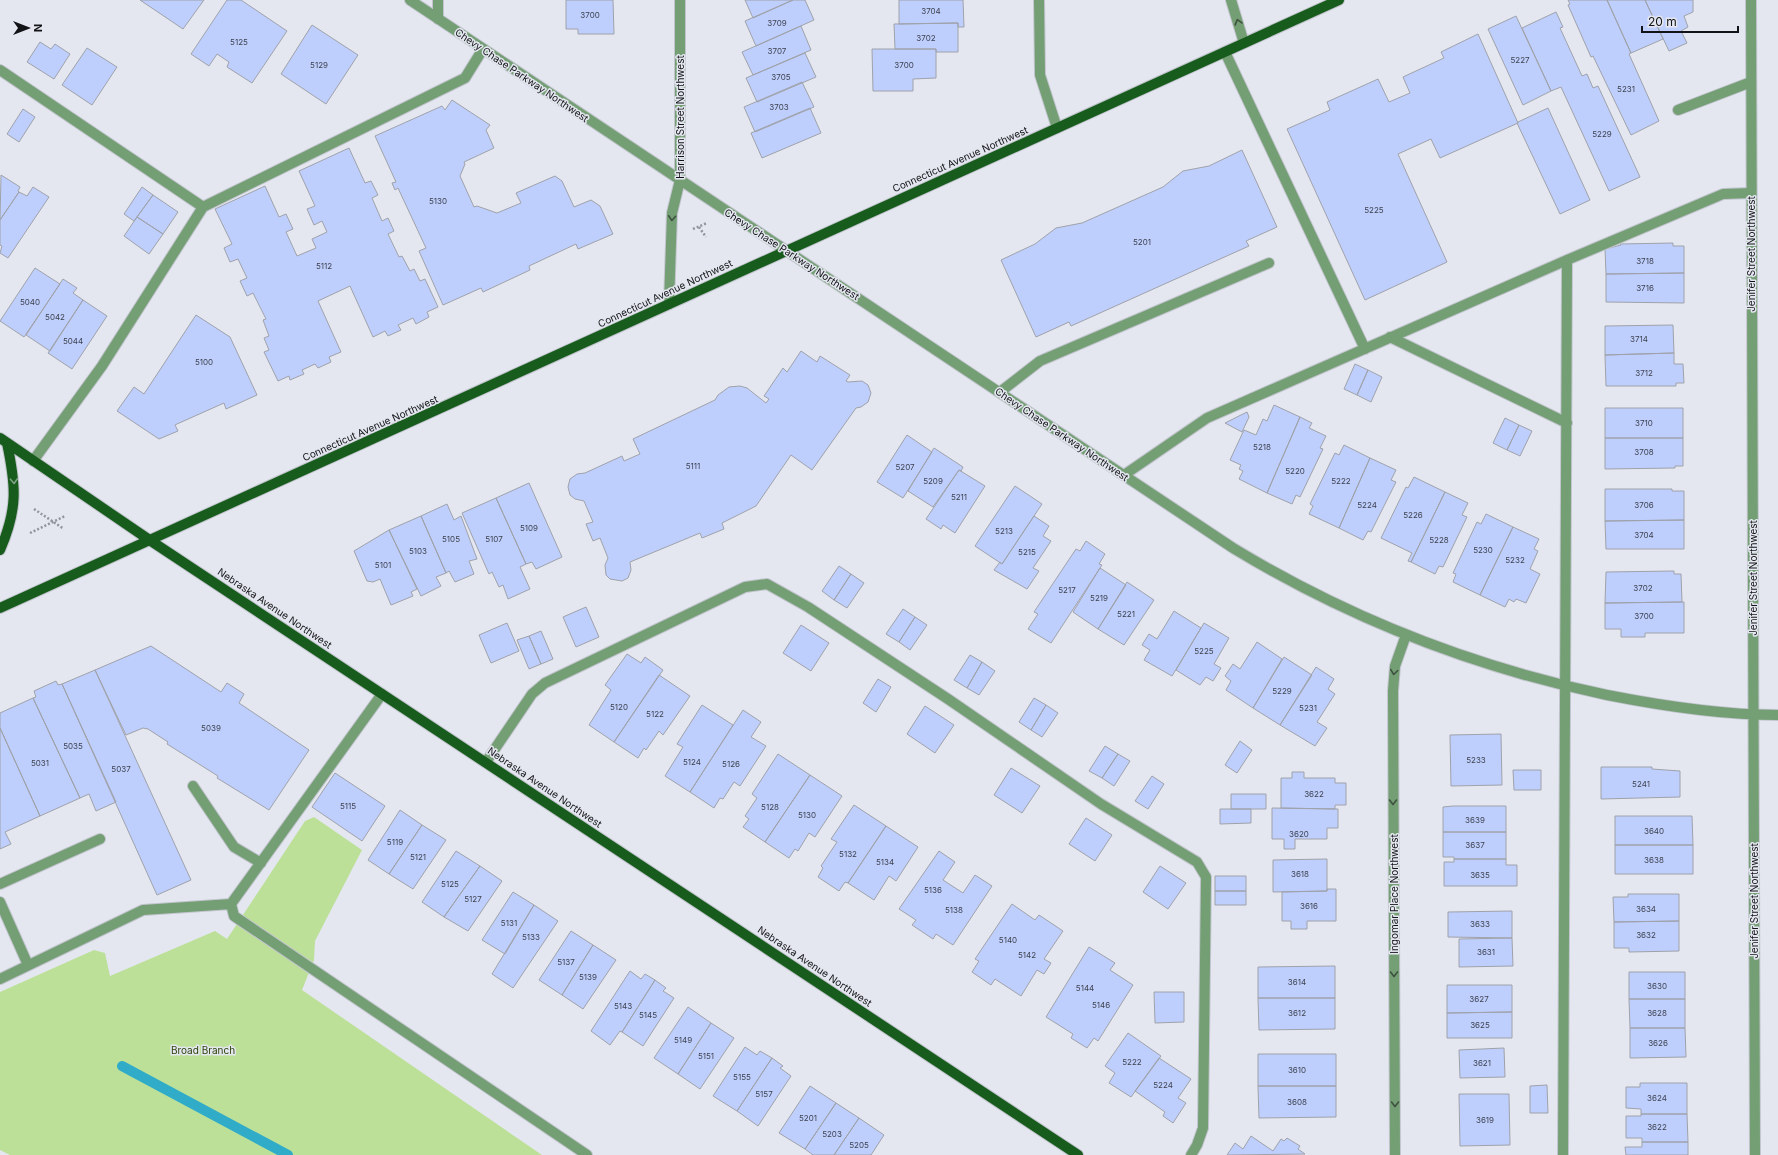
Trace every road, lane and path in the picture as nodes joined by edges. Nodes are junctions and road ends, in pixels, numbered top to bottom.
1 (410, 0) edge
2 (438, 0) edge
3 (680, 0) edge
4 (1040, 0) edge
5 (1231, 0) edge
6 (1339, 0) edge
7 (1751, 0) edge
8 (438, 19) junction
9 (1244, 43) junction
10 (483, 49) junction
11 (1224, 52) junction
12 (0, 70) edge
13 (1751, 82) junction
14 (1678, 110) dead end
15 (1057, 128) junction
16 (680, 180) junction
17 (1751, 193) junction
18 (203, 207) junction
19 (709, 222) dead end
20 (699, 227) junction
21 (688, 232) dead end
22 (706, 237) dead end
23 (787, 250) junction
24 (1567, 260) junction
25 (1269, 263) dead end
26 (669, 304) junction
27 (1390, 337) junction
28 (1365, 349) junction
29 (1000, 392) junction
30 (1567, 423) junction
31 (3, 440) edge
32 (33, 460) junction
33 (1124, 475) junction
34 (34, 509) dead end
35 (65, 516) dead end
36 (53, 522) junction
37 (64, 529) dead end
38 (26, 535) dead end
39 (151, 541) junction
40 (0, 550) edge
41 (0, 608) edge
42 (1406, 635) junction
43 (1566, 685) junction
44 (382, 694) junction
45 (1754, 715) junction
46 (1778, 715) edge
47 (486, 762) junction
48 (192, 786) dead end
49 (100, 839) dead end
50 (261, 863) junction
51 (0, 884) edge
52 (0, 902) edge
53 (231, 904) junction
54 (28, 965) junction
55 (0, 979) edge
56 (587, 1155) edge
57 (1078, 1155) edge
58 (1191, 1155) edge
59 (1395, 1155) edge
60 (1563, 1155) edge
61 (1755, 1155) edge

1 - 8 street, Chevy Chase Parkway Northwest
2 - 8 street
3 - 16 street, Harrison Street Northwest
4 - 15 street
9 -> 5 street
6 - 9 main road, Connecticut Avenue Northwest
7 - 13 street, Jenifer Street Northwest
8 - 10 street, Chevy Chase Parkway Northwest
9 - 11 main road, Connecticut Avenue Northwest
10 - 16 street, Chevy Chase Parkway Northwest
10 - 18 street
11 - 15 main road, Connecticut Avenue Northwest
11 - 28 street
12 - 18 street
13 - 14 street
13 - 17 street, Jenifer Street Northwest
15 - 23 main road, Connecticut Avenue Northwest
16 - 23 street, Chevy Chase Parkway Northwest
16 -> 26 street, Harrison Street Northwest
17 - 24 street
17 - 45 street, Jenifer Street Northwest
18 - 32 street
19 - 20 path
20 - 21 path
20 - 22 path
23 - 26 main road, Connecticut Avenue Northwest
23 - 29 street, Chevy Chase Parkway Northwest
24 - 27 street
24 - 30 street
25 - 29 street
26 - 39 main road, Connecticut Avenue Northwest
27 - 28 street
27 - 30 street
28 - 33 street
29 - 33 street, Chevy Chase Parkway Northwest
30 - 43 street
31 - 32 main road, Nebraska Avenue Northwest
31 -> 40 main road
32 - 39 main road, Nebraska Avenue Northwest
33 - 42 street, Chevy Chase Parkway Northwest
34 - 36 path
35 - 36 path
36 - 37 path
36 - 38 path
39 - 41 main road, Connecticut Avenue Northwest
39 - 44 main road, Nebraska Avenue Northwest
42 - 43 street, Chevy Chase Parkway Northwest
42 -> 59 street, Ingomar Place Northwest
43 - 45 street, Chevy Chase Parkway Northwest
43 - 60 street
44 - 47 main road, Nebraska Avenue Northwest
44 - 50 street
45 - 46 street, Chevy Chase Parkway Northwest
45 - 61 street, Jenifer Street Northwest
47 - 57 main road, Nebraska Avenue Northwest
47 - 58 street
48 - 50 street
49 - 51 street
50 - 53 street
52 - 54 street
53 - 54 street
53 - 56 street
54 - 55 street

